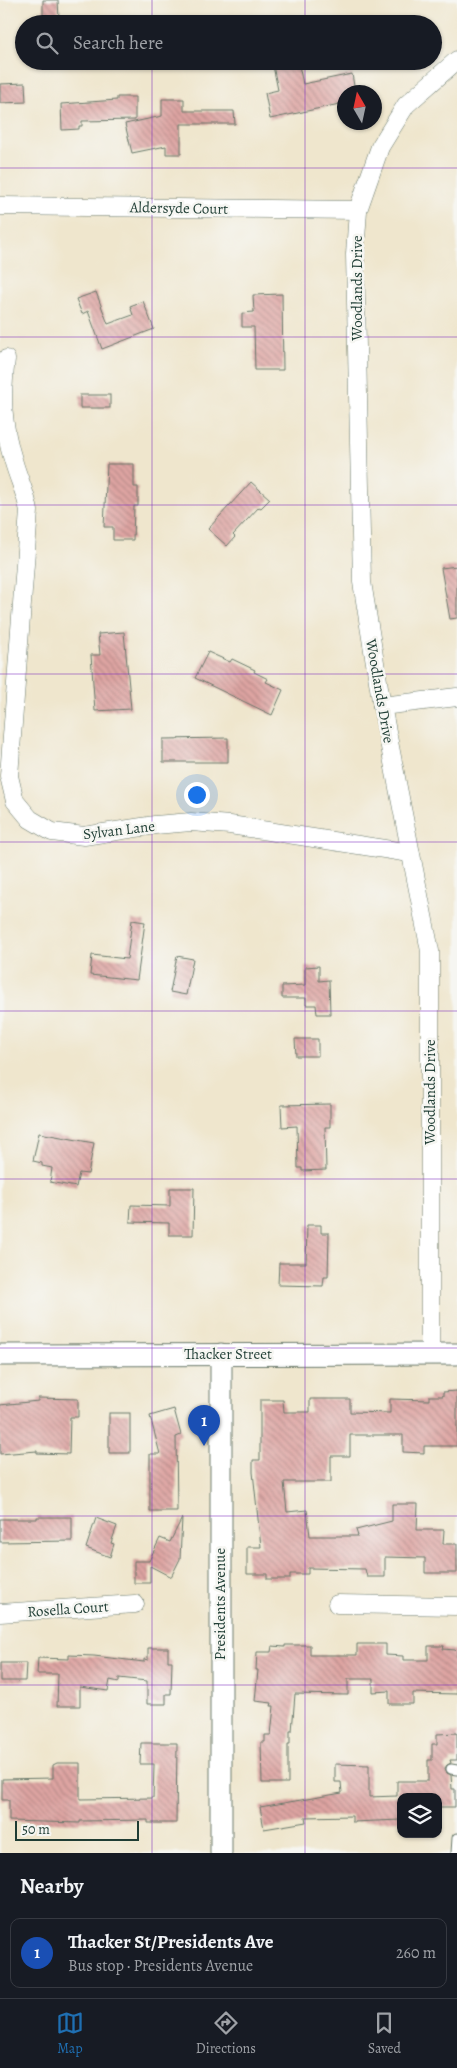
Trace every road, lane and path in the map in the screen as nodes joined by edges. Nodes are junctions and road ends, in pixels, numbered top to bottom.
1 (457, 60) edge
2 (0, 206) edge
3 (358, 210) junction
4 (6, 360) dead end
5 (457, 697) edge
6 (382, 706) junction
7 (410, 853) junction
8 (221, 1354) junction
9 (430, 1354) junction
10 (457, 1354) edge
11 (0, 1355) edge
12 (135, 1604) dead end
13 (337, 1604) dead end
14 (457, 1606) edge
15 (0, 1613) edge
16 (457, 1838) edge
17 (221, 1853) edge
18 (456, 1853) edge

1 - 3 street, Woodlands Drive
2 - 3 street, Aldersyde Court
3 - 6 street, Woodlands Drive
4 - 7 street, Sylvan Lane
5 - 6 street
6 - 7 street, Woodlands Drive
7 - 9 street, Woodlands Drive
8 - 9 street, Thacker Street
8 - 11 street, Thacker Street
8 - 17 street, Presidents Avenue
9 - 10 street, Thacker Street
12 - 15 street, Rosella Court
13 - 14 street
16 - 18 lane

